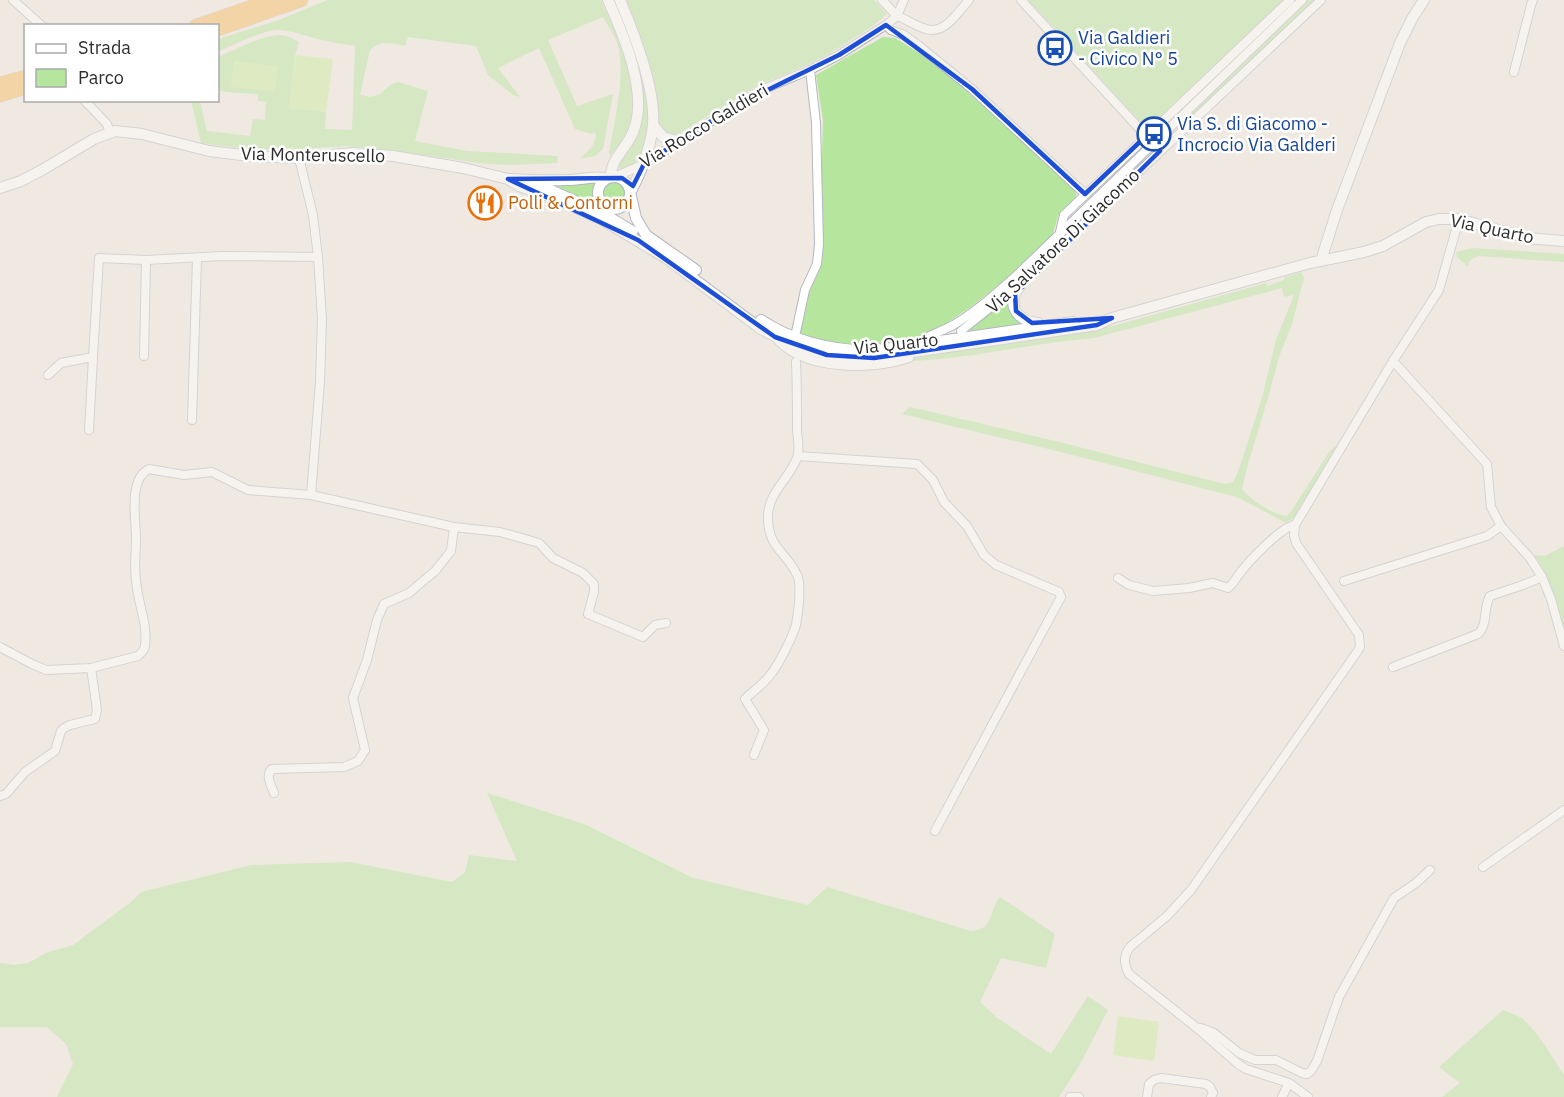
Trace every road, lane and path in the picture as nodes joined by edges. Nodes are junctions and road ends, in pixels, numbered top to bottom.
1 (13, 0) edge
2 (272, 0) edge
3 (301, 0) edge
4 (608, 0) edge
5 (620, 0) edge
6 (882, 0) edge
7 (904, 0) edge
8 (969, 0) edge
9 (1021, 0) edge
10 (1290, 0) edge
11 (1302, 0) edge
12 (1321, 0) edge
13 (1424, 0) edge
14 (1533, 0) edge
15 (897, 16) junction
16 (40, 24) edge
17 (202, 24) edge
18 (886, 25) junction
19 (219, 29) edge
20 (810, 70) junction
21 (1514, 72) dead end
22 (24, 78) edge
23 (0, 84) edge
24 (24, 88) edge
25 (0, 95) edge
26 (86, 102) edge
27 (653, 125) junction
28 (110, 133) junction
29 (1150, 140) junction
30 (680, 142) junction
31 (1160, 151) junction
32 (299, 158) junction
33 (614, 160) junction
34 (644, 164) junction
35 (594, 176) junction
36 (611, 177) junction
37 (508, 179) junction
38 (533, 181) junction
39 (0, 188) edge
40 (631, 193) junction
41 (1085, 194) junction
42 (606, 214) junction
43 (1460, 219) junction
44 (634, 231) dead end
45 (1059, 234) junction
46 (1564, 241) edge
47 (318, 257) junction
48 (197, 258) junction
49 (146, 260) junction
50 (1322, 260) junction
51 (1022, 282) junction
52 (1112, 318) junction
53 (1044, 326) junction
54 (961, 331) dead end
55 (796, 332) dead end
56 (775, 337) junction
57 (917, 344) junction
58 (144, 356) dead end
59 (93, 357) junction
60 (909, 358) dead end
61 (1393, 361) junction
62 (796, 362) dead end
63 (48, 375) dead end
64 (192, 420) dead end
65 (89, 430) dead end
66 (798, 456) junction
67 (311, 495) junction
68 (1295, 525) junction
69 (1502, 525) junction
70 (454, 527) junction
71 (1542, 577) junction
72 (1118, 578) dead end
73 (1344, 581) dead end
74 (666, 623) dead end
75 (1564, 646) edge
76 (0, 647) edge
77 (1393, 667) dead end
78 (91, 668) junction
79 (754, 755) dead end
80 (274, 793) dead end
81 (0, 796) edge
82 (1564, 810) edge
83 (935, 831) dead end
84 (1483, 867) dead end
85 (1430, 870) dead end
86 (1197, 1028) junction
87 (1289, 1083) junction
88 (1070, 1097) edge
89 (1079, 1097) edge
90 (1147, 1097) edge
91 (1211, 1097) edge
92 (1282, 1097) edge
93 (1308, 1097) edge

1 - 16 street
2 - 17 highway
3 - 19 highway
4 - 33 street
5 - 27 street
6 - 15 street
7 - 15 street
8 - 15 street
9 - 29 street
10 - 29 street, Via Salvatore Di Giacomo
11 - 29 street, Via Salvatore Di Giacomo
12 - 31 street, Via Salvatore Di Giacomo
13 - 50 street
14 - 21 street
15 - 18 street, Via Rocco Galdieri
18 - 20 street, Via Rocco Galdieri
18 - 41 street
20 - 30 street, Via Rocco Galdieri
20 - 55 street
22 - 23 highway
24 - 25 highway
26 - 28 street
27 - 30 street
27 - 34 street
28 - 32 street, Via Monteruscello
28 - 39 street, Via Monteruscello
29 - 31 street
29 - 41 street, Via Salvatore Di Giacomo
29 - 45 street, Via Salvatore Di Giacomo
30 - 34 street, Via Rocco Galdieri
31 - 51 street, Via Salvatore Di Giacomo
32 - 37 street, Via Monteruscello
32 - 47 street
33 - 35 street
33 - 36 street
34 - 36 street, Via Rocco Galdieri
34 - 40 street
35 - 36 street
35 - 38 street
36 - 40 street
36 - 42 street
37 - 38 street
37 - 42 street, Via Monteruscello
38 - 42 street
40 - 42 street
40 - 57 street, Via Quarto
41 - 45 street, Via Salvatore Di Giacomo
42 - 44 street
42 - 56 street, Via Monteruscello
43 - 46 street, Via Quarto
43 - 50 street, Via Quarto
43 - 61 street
45 - 57 street, Via Salvatore Di Giacomo
47 - 48 street
47 - 67 street
48 - 49 street
48 - 64 street
49 - 58 street
49 - 59 street
50 - 52 street, Via Quarto
51 - 53 street
51 - 54 street, Via Salvatore Di Giacomo
52 - 53 street, Via Quarto
52 - 56 street, Via Quarto
53 - 57 street, Via Quarto
56 - 60 street
59 - 63 street
59 - 65 street
61 - 68 street
61 - 69 street
62 - 66 street
66 - 79 street
66 - 83 street
67 - 70 street
67 - 78 street
68 - 72 street
68 - 86 street
69 - 71 street
69 - 73 street
70 - 74 street
70 - 80 street
71 - 75 street
71 - 77 street
76 - 78 street
78 - 81 street
82 - 84 street
85 - 86 street
86 - 87 street
87 - 92 street
87 - 93 street
88 - 89 street
90 - 91 street

